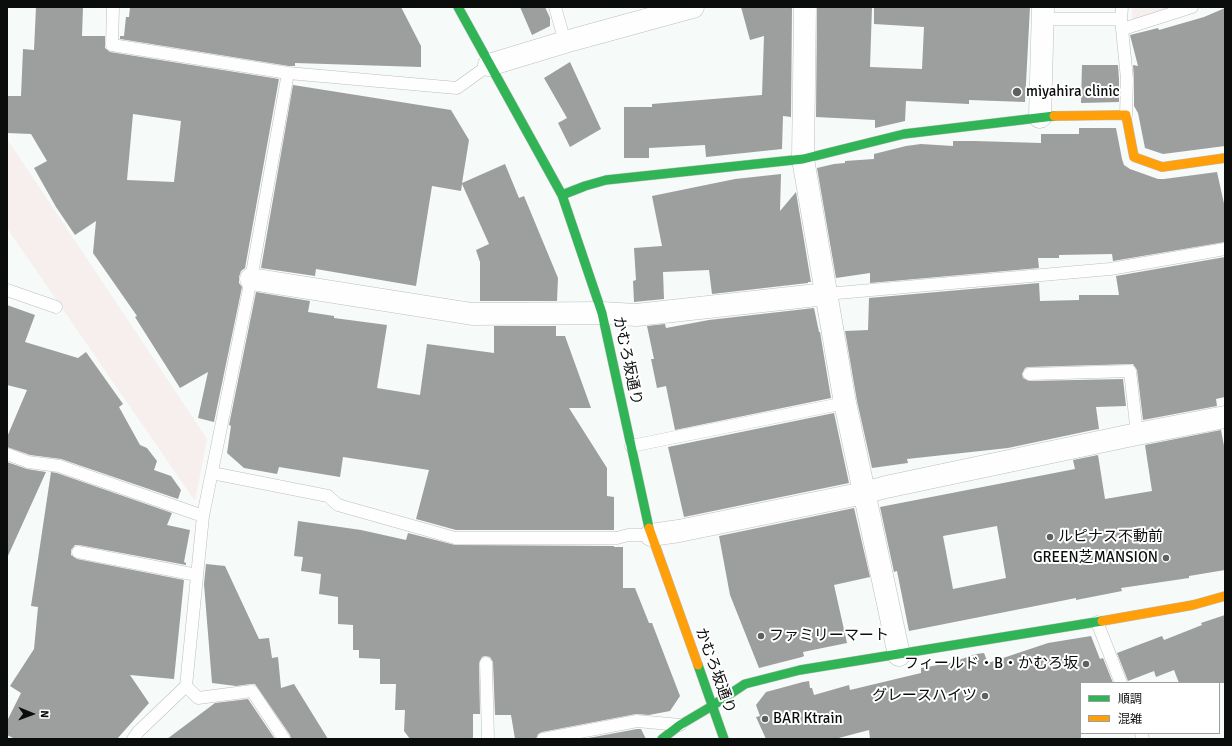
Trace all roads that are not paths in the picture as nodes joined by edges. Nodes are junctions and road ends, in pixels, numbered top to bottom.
1 (113, 7) edge
2 (458, 7) edge
3 (555, 7) edge
4 (693, 7) edge
5 (805, 7) edge
6 (1192, 7) edge
7 (1043, 13) edge
8 (1122, 18) edge
9 (565, 42) junction
10 (489, 65) junction
11 (288, 72) junction
12 (1126, 115) junction
13 (1040, 117) junction
14 (803, 158) junction
15 (1225, 158) edge
16 (562, 195) junction
17 (1225, 249) edge
18 (251, 278) junction
19 (7, 290) edge
20 (826, 294) junction
21 (56, 307) dead end
22 (602, 313) junction
23 (1029, 374) dead end
24 (845, 403) junction
25 (1225, 417) edge
26 (1136, 434) junction
27 (631, 446) junction
28 (7, 454) edge
29 (212, 473) junction
30 (864, 493) junction
31 (203, 516) junction
32 (651, 535) junction
33 (78, 552) dead end
34 (197, 575) junction
35 (1225, 596) edge
36 (1097, 622) junction
37 (899, 655) junction
38 (486, 663) dead end
39 (1121, 682) edge
40 (186, 686) junction
41 (712, 706) junction
42 (680, 725) junction
43 (133, 739) edge
44 (284, 739) edge
45 (488, 739) edge
46 (543, 739) edge
47 (662, 739) edge
48 (724, 739) edge

1 - 11 lane
2 - 10 street, かむろ坂通り
3 - 9 lane
4 - 9 street
5 - 14 street
6 - 8 lane
7 - 8 lane
7 - 13 street
8 - 12 lane
9 - 10 street
10 - 11 lane
10 - 16 street, かむろ坂通り
11 - 18 lane
12 - 13 street
12 - 15 street
13 - 14 street
14 - 16 street
14 - 20 street
16 - 22 street, かむろ坂通り
17 - 20 lane
18 - 22 street
18 - 29 lane
19 - 21 lane
20 - 22 street
20 - 24 street
22 - 27 street, かむろ坂通り
23 - 26 lane
24 - 27 lane
24 - 30 street
25 - 26 street
26 - 30 street
27 - 32 street, かむろ坂通り
28 - 31 lane
29 - 31 lane
29 - 32 lane
30 - 32 street
30 - 37 street
31 - 34 lane
32 - 41 street, かむろ坂通り
33 - 34 lane
34 - 40 lane
35 - 36 street
36 - 37 street
36 - 39 lane
37 - 41 street
38 - 45 lane
40 - 43 lane
40 - 44 lane
41 - 42 street
41 - 48 street, かむろ坂通り
42 - 46 lane
42 - 47 street

